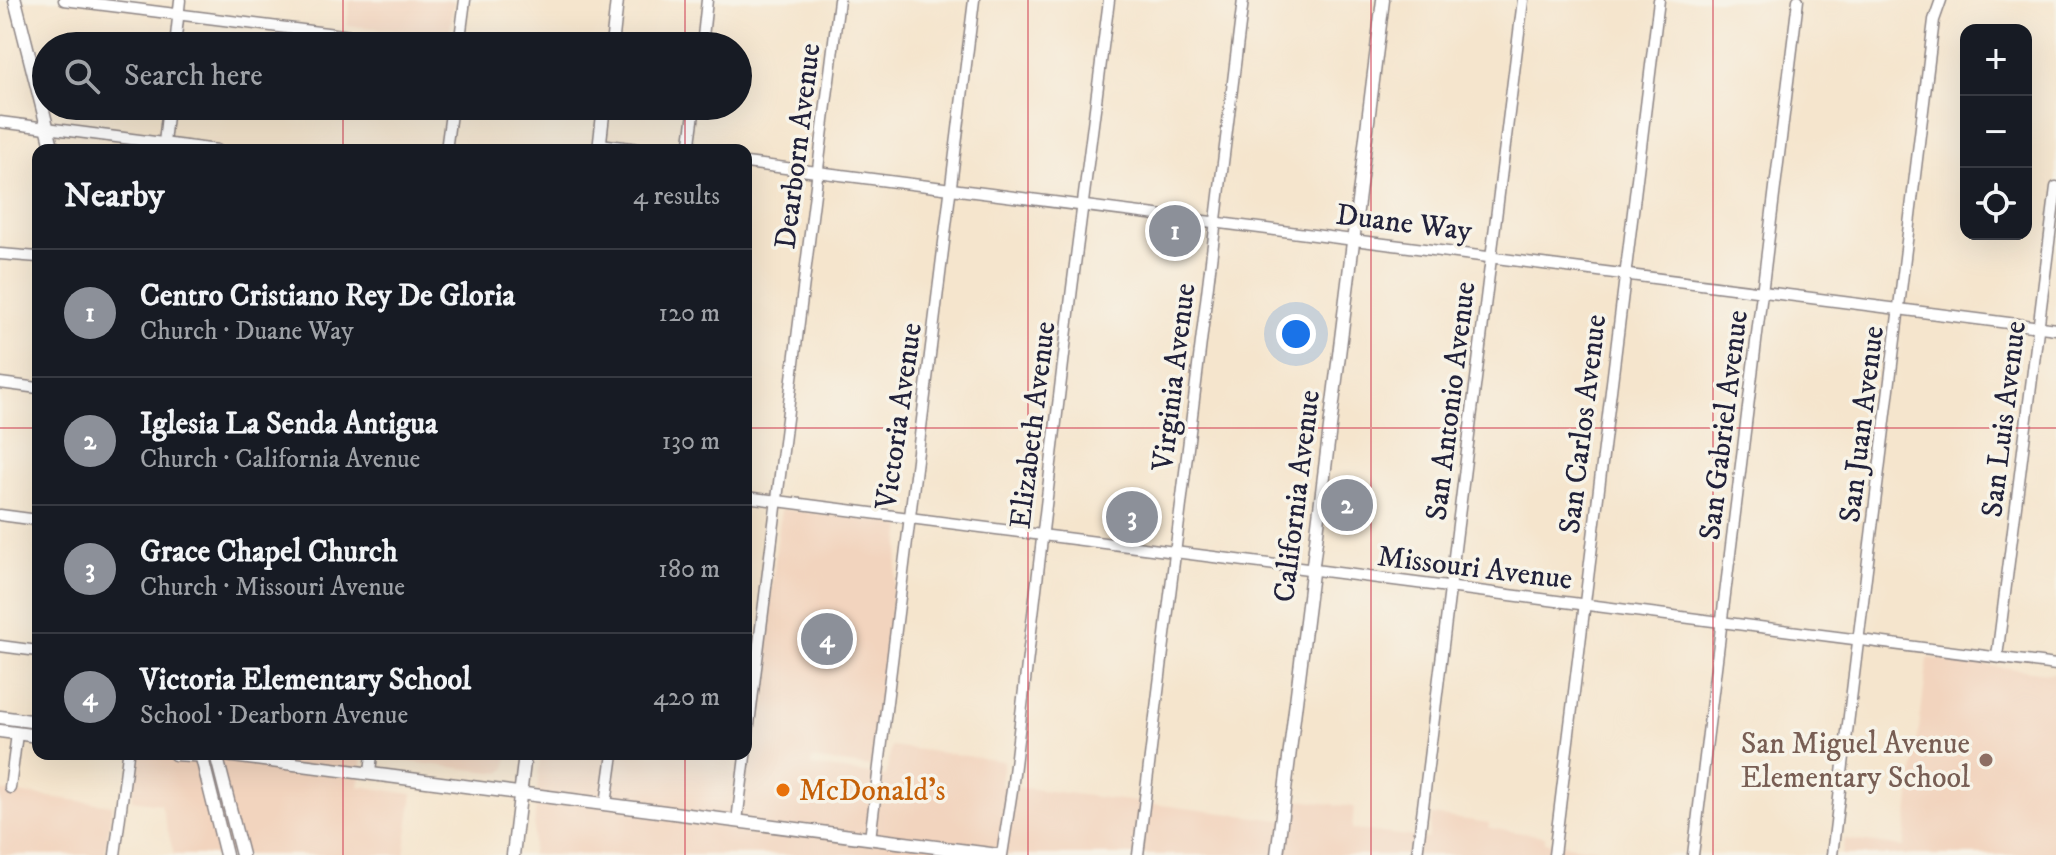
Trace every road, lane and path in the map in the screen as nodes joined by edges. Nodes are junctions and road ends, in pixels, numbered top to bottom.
1 (15, 0) edge
2 (64, 0) edge
3 (180, 0) edge
4 (465, 0) edge
5 (617, 0) edge
6 (707, 0) edge
7 (839, 0) edge
8 (974, 0) edge
9 (1109, 0) edge
10 (1243, 0) edge
11 (1383, 0) edge
12 (1523, 0) edge
13 (1659, 0) edge
14 (1798, 0) edge
15 (1941, 0) edge
16 (179, 15) junction
17 (177, 32) edge
18 (317, 32) edge
19 (461, 32) edge
20 (614, 32) edge
21 (704, 32) edge
22 (32, 66) edge
23 (46, 120) edge
24 (166, 120) edge
25 (450, 120) edge
26 (602, 120) edge
27 (693, 120) edge
28 (0, 122) edge
29 (48, 129) junction
30 (164, 143) junction
31 (52, 144) edge
32 (172, 144) edge
33 (447, 144) edge
34 (599, 144) edge
35 (690, 144) edge
36 (752, 164) edge
37 (818, 172) junction
38 (2056, 187) edge
39 (952, 189) junction
40 (1082, 205) junction
41 (1216, 222) junction
42 (1353, 239) junction
43 (0, 254) edge
44 (32, 257) edge
45 (1493, 257) junction
46 (1626, 274) junction
47 (1763, 291) junction
48 (1899, 309) junction
49 (2038, 326) junction
50 (2056, 329) edge
51 (0, 383) edge
52 (32, 387) edge
53 (752, 498) edge
54 (776, 501) junction
55 (0, 515) edge
56 (909, 518) junction
57 (32, 519) edge
58 (1043, 535) junction
59 (1175, 552) junction
60 (1313, 570) junction
61 (1449, 589) junction
62 (1584, 604) junction
63 (1723, 622) junction
64 (1859, 640) junction
65 (0, 646) edge
66 (32, 650) edge
67 (1997, 657) junction
68 (2056, 665) edge
69 (752, 711) edge
70 (0, 717) edge
71 (32, 721) edge
72 (0, 731) edge
73 (17, 734) junction
74 (32, 735) edge
75 (127, 760) edge
76 (202, 760) edge
77 (218, 760) edge
78 (265, 760) edge
79 (371, 760) edge
80 (524, 760) edge
81 (612, 760) edge
82 (745, 760) edge
83 (370, 773) junction
84 (10, 788) dead end
85 (521, 793) junction
86 (606, 804) junction
87 (737, 821) junction
88 (870, 839) junction
89 (115, 855) edge
90 (226, 855) edge
91 (242, 855) edge
92 (513, 855) edge
93 (1000, 855) edge
94 (1138, 855) edge
95 (1277, 855) edge
96 (1417, 855) edge
97 (1554, 855) edge
98 (1693, 855) edge
99 (1832, 855) edge

1 - 22 main road
2 - 16 street
3 - 16 street
4 - 19 street
5 - 20 main road
6 - 21 street
7 - 37 street, Dearborn Avenue
8 - 39 street, Victoria Avenue
9 - 40 street, Elizabeth Avenue
10 - 41 street, Virginia Avenue
11 - 42 main road, California Avenue
12 - 45 street, San Antonio Avenue
13 - 46 street, San Carlos Avenue
14 - 47 street, San Gabriel Avenue
15 - 48 street, San Juan Avenue
16 - 17 street
16 - 18 street
23 - 29 main road
24 - 30 street
25 - 33 street
26 - 34 main road
27 - 35 street
28 - 29 street
29 - 30 street
29 - 31 main road
30 - 32 street
36 - 37 street, Duane Way
37 - 39 street, Duane Way
37 - 54 street, Dearborn Avenue
38 - 49 street, San Luis Avenue
39 - 40 street, Duane Way
39 - 56 street, Victoria Avenue
40 - 41 street, Duane Way
40 - 58 street, Elizabeth Avenue
41 - 42 street, Duane Way
41 - 59 street, Virginia Avenue
42 - 45 street, Duane Way
42 - 60 main road, California Avenue
43 - 44 street
45 - 46 street, Duane Way
45 - 61 street, San Antonio Avenue
46 - 47 street, Duane Way
46 - 62 street, San Carlos Avenue
47 - 48 street, Duane Way
47 - 63 street, San Gabriel Avenue
48 - 49 street, Duane Way
48 - 64 street, San Juan Avenue
49 - 50 street, Duane Way
49 - 67 street, San Luis Avenue
51 - 52 street
53 - 54 street, Missouri Avenue
54 - 56 street, Missouri Avenue
54 - 69 street, Dearborn Avenue
55 - 57 street
56 - 58 street, Missouri Avenue
56 - 88 street, Victoria Avenue
58 - 59 street, Missouri Avenue
58 - 93 street, Elizabeth Avenue
59 - 60 street, Missouri Avenue
59 - 94 street, Virginia Avenue
60 - 61 street, Missouri Avenue
60 - 95 main road, California Avenue
61 - 62 street, Missouri Avenue
61 - 96 street, San Antonio Avenue
62 - 63 street, Missouri Avenue
62 - 97 street, San Carlos Avenue
63 - 64 street, Missouri Avenue
63 - 98 street, San Gabriel Avenue
64 - 67 street, Missouri Avenue
64 - 99 street, San Juan Avenue
65 - 66 street
67 - 68 street, Missouri Avenue
70 - 71 main road
72 - 73 main road
73 - 74 main road
73 - 84 street
75 - 89 street
76 - 90 main road
77 - 91 main road
78 - 83 main road
79 - 83 street
80 - 85 main road
81 - 86 street
82 - 87 street, Dearborn Avenue
83 - 85 main road
85 - 86 main road
85 - 92 main road
86 - 87 main road
87 - 88 main road
88 - 93 main road

